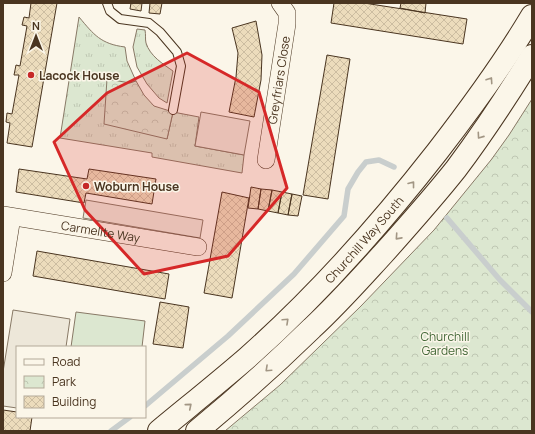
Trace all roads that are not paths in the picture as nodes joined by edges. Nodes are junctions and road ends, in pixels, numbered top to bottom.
1 (107, 3) edge
2 (280, 3) edge
3 (532, 16) edge
4 (532, 56) edge
5 (173, 110) dead end
6 (266, 160) dead end
7 (8, 216) edge
8 (198, 247) dead end
9 (3, 273) edge
10 (159, 431) edge
11 (197, 431) edge

1 - 5 lane
2 - 6 street, Greyfriars Close
10 -> 3 highway, Churchill Way South
4 -> 11 highway, Churchill Way South
7 - 8 street, Carmelite Way
7 - 9 street

